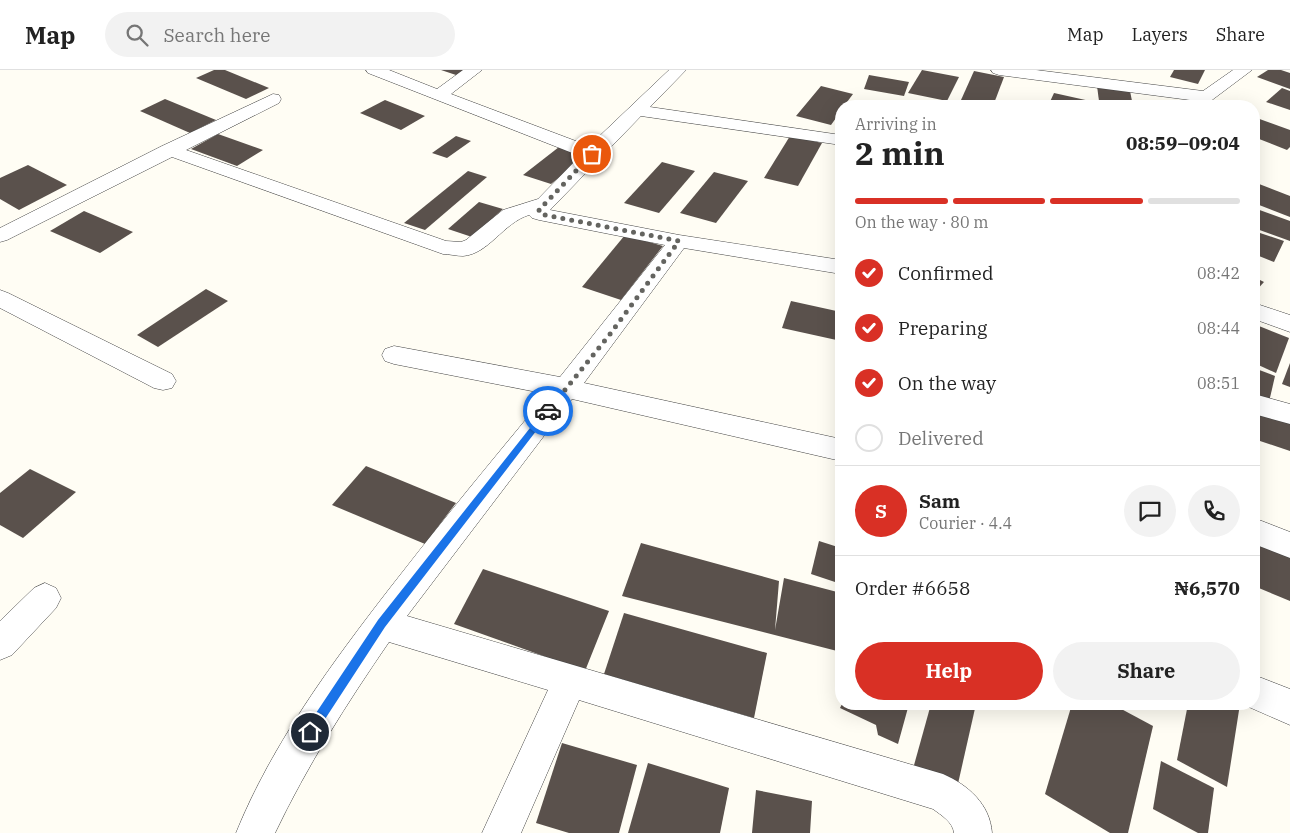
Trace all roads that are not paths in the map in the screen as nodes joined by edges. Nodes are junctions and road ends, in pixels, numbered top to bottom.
1 (374, 70) edge
2 (474, 70) edge
3 (678, 70) edge
4 (999, 70) edge
5 (1244, 70) edge
6 (439, 95) junction
7 (272, 99) dead end
8 (1187, 100) edge
9 (1203, 100) edge
10 (638, 110) junction
11 (835, 139) edge
12 (169, 150) junction
13 (592, 154) junction
14 (546, 204) junction
15 (0, 236) edge
16 (679, 241) junction
17 (835, 267) edge
18 (0, 298) edge
19 (1260, 313) edge
20 (1290, 324) edge
21 (394, 356) dead end
22 (163, 381) dead end
23 (566, 388) junction
24 (1260, 406) edge
25 (1290, 414) edge
26 (835, 449) edge
27 (1260, 533) edge
28 (1290, 545) edge
29 (45, 598) dead end
30 (382, 624) junction
31 (0, 644) edge
32 (570, 680) junction
33 (1260, 694) edge
34 (1290, 707) edge
35 (255, 833) edge
36 (501, 833) edge
37 (973, 833) edge

1 - 6 street
2 - 6 street
3 - 10 street
4 - 8 street
5 - 9 street
6 - 13 street
7 - 12 street
10 - 11 street
10 - 13 street
12 - 14 street
12 - 15 street
13 - 14 street
14 - 16 street
16 - 17 street
16 - 23 street
18 - 22 street
19 - 20 street
21 - 23 street
23 - 26 street
23 - 30 street
24 - 25 street
27 - 28 street
29 - 31 street
30 - 32 street
30 - 35 street
32 - 36 street
32 - 37 street
33 - 34 street

